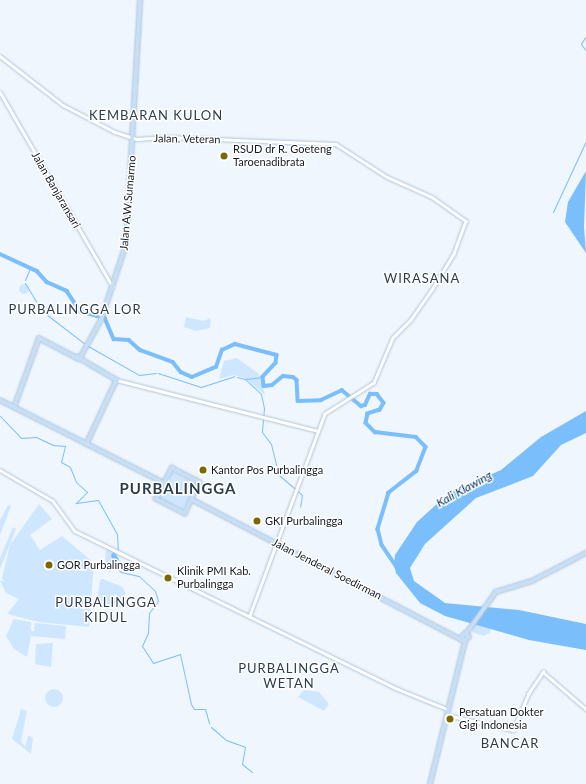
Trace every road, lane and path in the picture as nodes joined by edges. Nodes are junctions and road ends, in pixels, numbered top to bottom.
1 (140, 0) edge
2 (0, 56) edge
3 (0, 92) edge
4 (133, 138) junction
5 (113, 287) junction
6 (80, 357) junction
7 (117, 380) junction
8 (0, 401) edge
9 (14, 408) junction
10 (318, 431) junction
11 (87, 444) junction
12 (0, 470) edge
13 (162, 483) junction
14 (193, 500) junction
15 (278, 544) junction
16 (586, 553) edge
17 (250, 616) junction
18 (466, 634) junction
19 (462, 638) junction
20 (466, 641) junction
21 (448, 709) junction
22 (586, 710) edge
23 (446, 715) junction
24 (431, 784) edge

1 - 4 main road, Jalan A.W.Sumarmo
2 - 4 street
3 - 5 street, Jalan Banjaransari
4 - 5 main road, Jalan A.W.Sumarmo
4 - 10 street, Jalan. Veteran
5 - 6 main road, Jalan A.W.Sumarmo
6 - 7 main road
6 - 9 main road
7 - 10 street
7 - 11 main road
8 - 9 main road
9 - 11 main road
9 - 13 main road
10 - 15 street
11 - 13 main road
12 - 17 street
13 - 14 main road
13 - 14 main road
14 - 15 main road, Jalan Jenderal Soedirman
15 - 17 street
15 - 19 main road, Jalan Jenderal Soedirman
16 - 18 main road
17 - 21 street
18 - 19 main road
18 - 20 main road
19 - 20 main road, Jalan Jenderal Soedirman
20 - 21 main road
21 - 23 main road
22 - 23 street
23 - 24 main road

